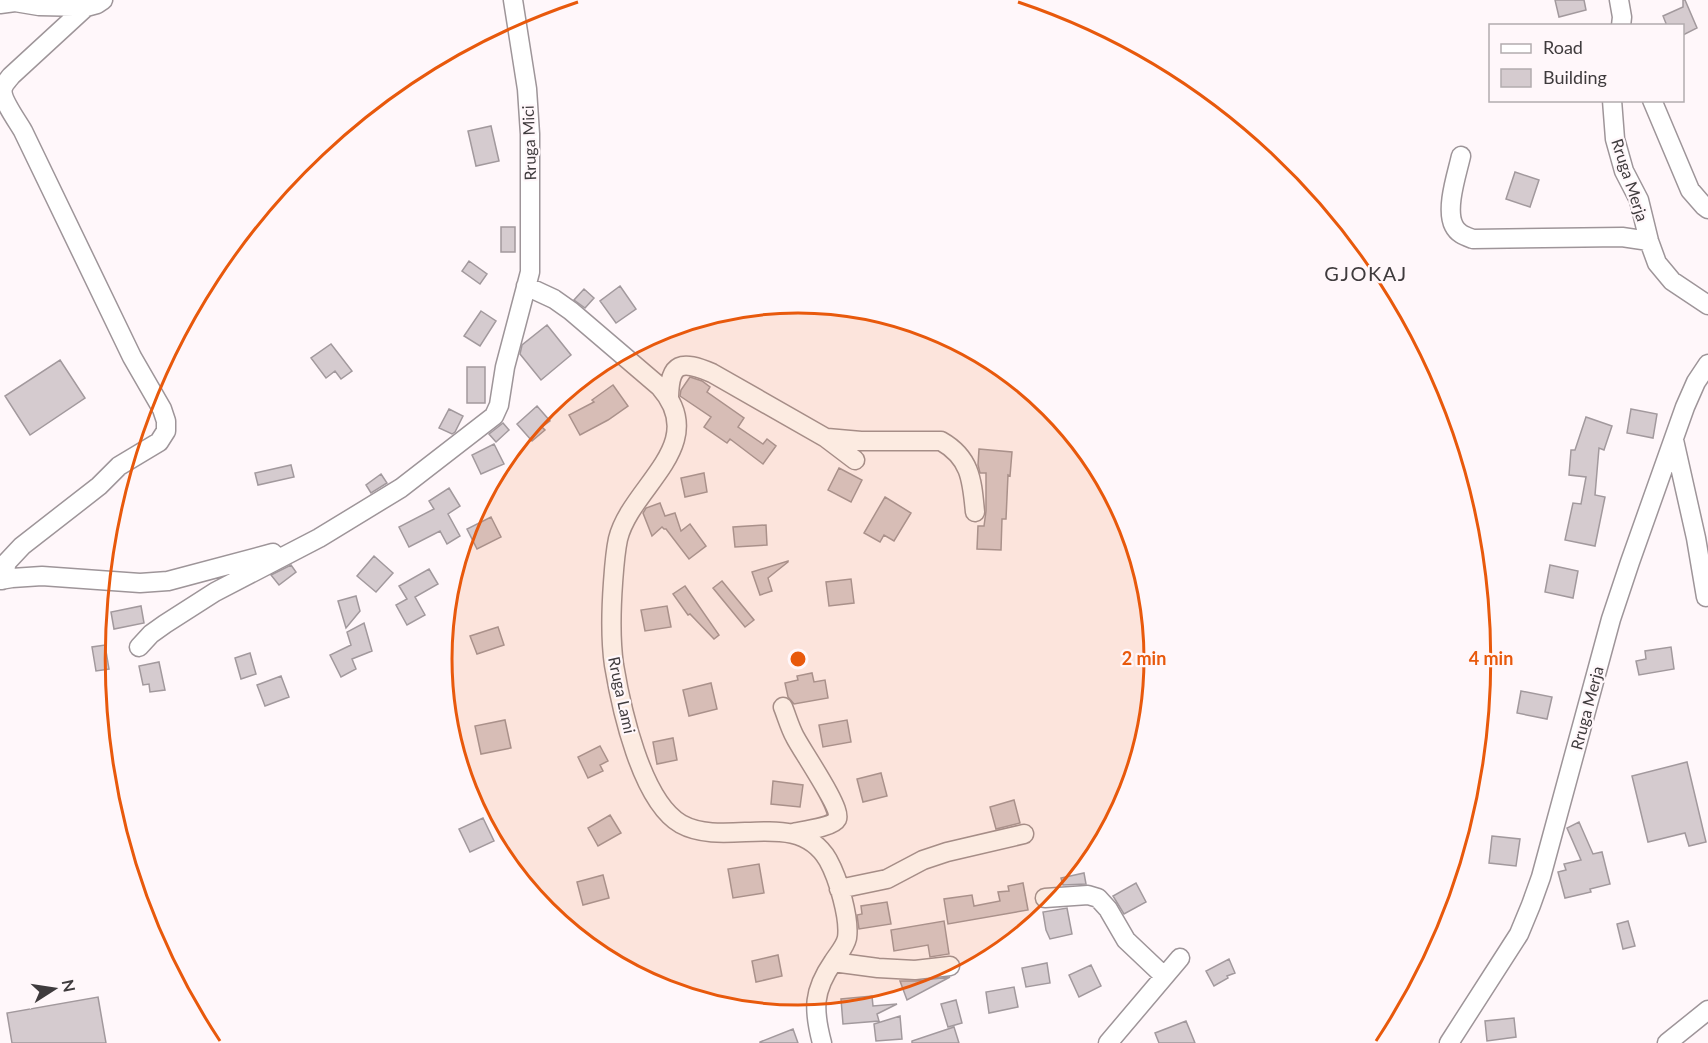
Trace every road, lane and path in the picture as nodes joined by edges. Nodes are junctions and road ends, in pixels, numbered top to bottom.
1 (513, 0) edge
2 (1619, 0) edge
3 (94, 3) edge
4 (0, 4) edge
5 (1621, 24) edge
6 (1612, 102) edge
7 (1653, 102) edge
8 (1461, 156) dead end
9 (1708, 209) edge
10 (1649, 241) junction
11 (526, 286) junction
12 (1708, 305) edge
13 (1708, 364) edge
14 (669, 397) junction
15 (826, 438) junction
16 (1673, 439) junction
17 (855, 460) dead end
18 (975, 512) dead end
19 (319, 538) junction
20 (1, 580) edge
21 (1706, 597) dead end
22 (139, 647) dead end
23 (783, 707) dead end
24 (793, 833) junction
25 (1024, 834) dead end
26 (839, 889) junction
27 (1045, 898) dead end
28 (1180, 958) dead end
29 (833, 962) junction
30 (950, 966) dead end
31 (1164, 976) junction
32 (1708, 1010) edge
33 (822, 1043) edge
34 (1108, 1043) edge
35 (1449, 1043) edge
36 (1667, 1043) edge

1 - 11 street, Rruga Mici
2 - 5 street
3 - 4 street
3 - 20 street
6 - 10 street, Rruga Merja
7 - 9 street
8 - 10 street
10 - 12 street, Rruga Merja
11 - 14 street
11 - 19 street, Rruga Mici
13 - 16 street, Rruga Merja
14 - 15 street
14 - 24 street, Rruga Lami
15 - 17 street
15 - 18 street
16 - 21 street
16 - 35 street, Rruga Merja
19 - 20 street
19 - 22 street
23 - 24 street
24 - 26 street, Rruga Lami
25 - 26 street
26 - 29 street, Rruga Lami
27 - 31 street
28 - 31 street
29 - 30 street
29 - 33 street, Rruga Lami
31 - 34 street
32 - 36 street

